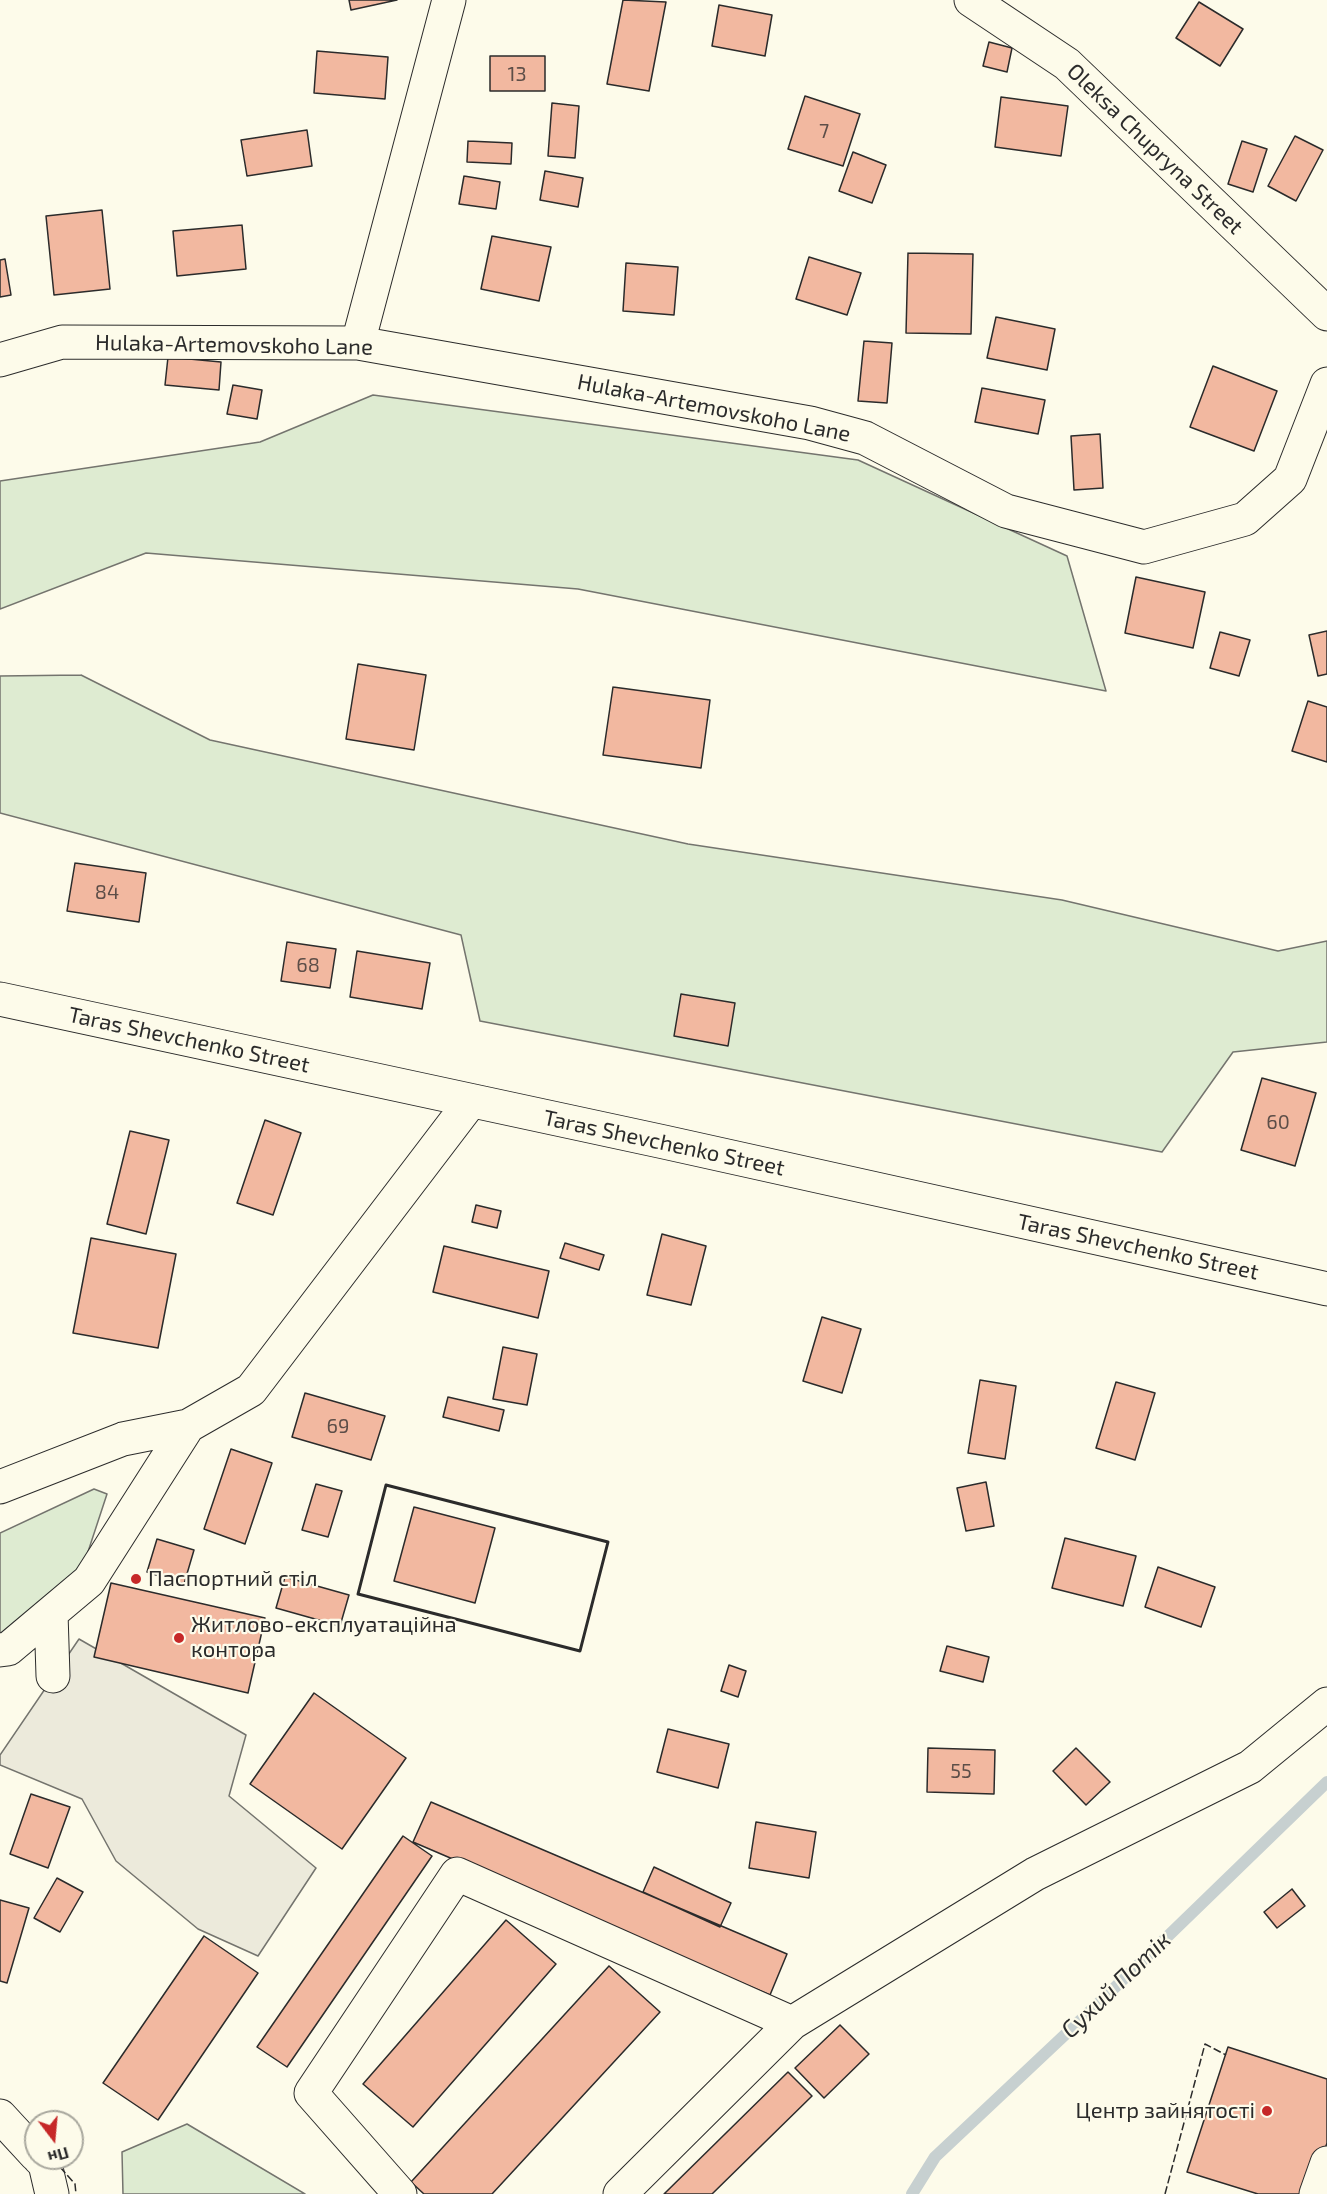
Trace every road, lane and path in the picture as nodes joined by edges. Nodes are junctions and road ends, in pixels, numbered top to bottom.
1 (449, 0) edge
2 (971, 0) edge
3 (1327, 314) edge
4 (358, 343) junction
5 (0, 360) edge
6 (1327, 384) edge
7 (0, 999) edge
8 (471, 1101) junction
9 (1327, 1289) edge
10 (188, 1425) junction
11 (0, 1487) edge
12 (51, 1613) junction
13 (0, 1650) edge
14 (53, 1676) dead end
15 (1327, 1704) edge
16 (792, 2023) junction
17 (0, 2116) edge
18 (24, 2143) edge
19 (1327, 2163) edge
20 (46, 2170) edge
21 (52, 2194) edge
22 (400, 2194) edge
23 (620, 2194) edge
24 (1316, 2194) edge

1 - 4 street
2 - 3 street, Oleksa Chupryna Street
4 - 5 street, Hulaka-Artemovskoho Lane
4 - 6 street, Hulaka-Artemovskoho Lane
7 - 8 street, Taras Shevchenko Street
8 - 9 street, Taras Shevchenko Street
8 - 10 street
10 - 11 street
10 - 12 street
12 - 13 street
12 - 14 street
15 - 16 street
16 - 22 street
16 - 23 street
17 - 18 street
19 - 24 street
20 - 21 street

